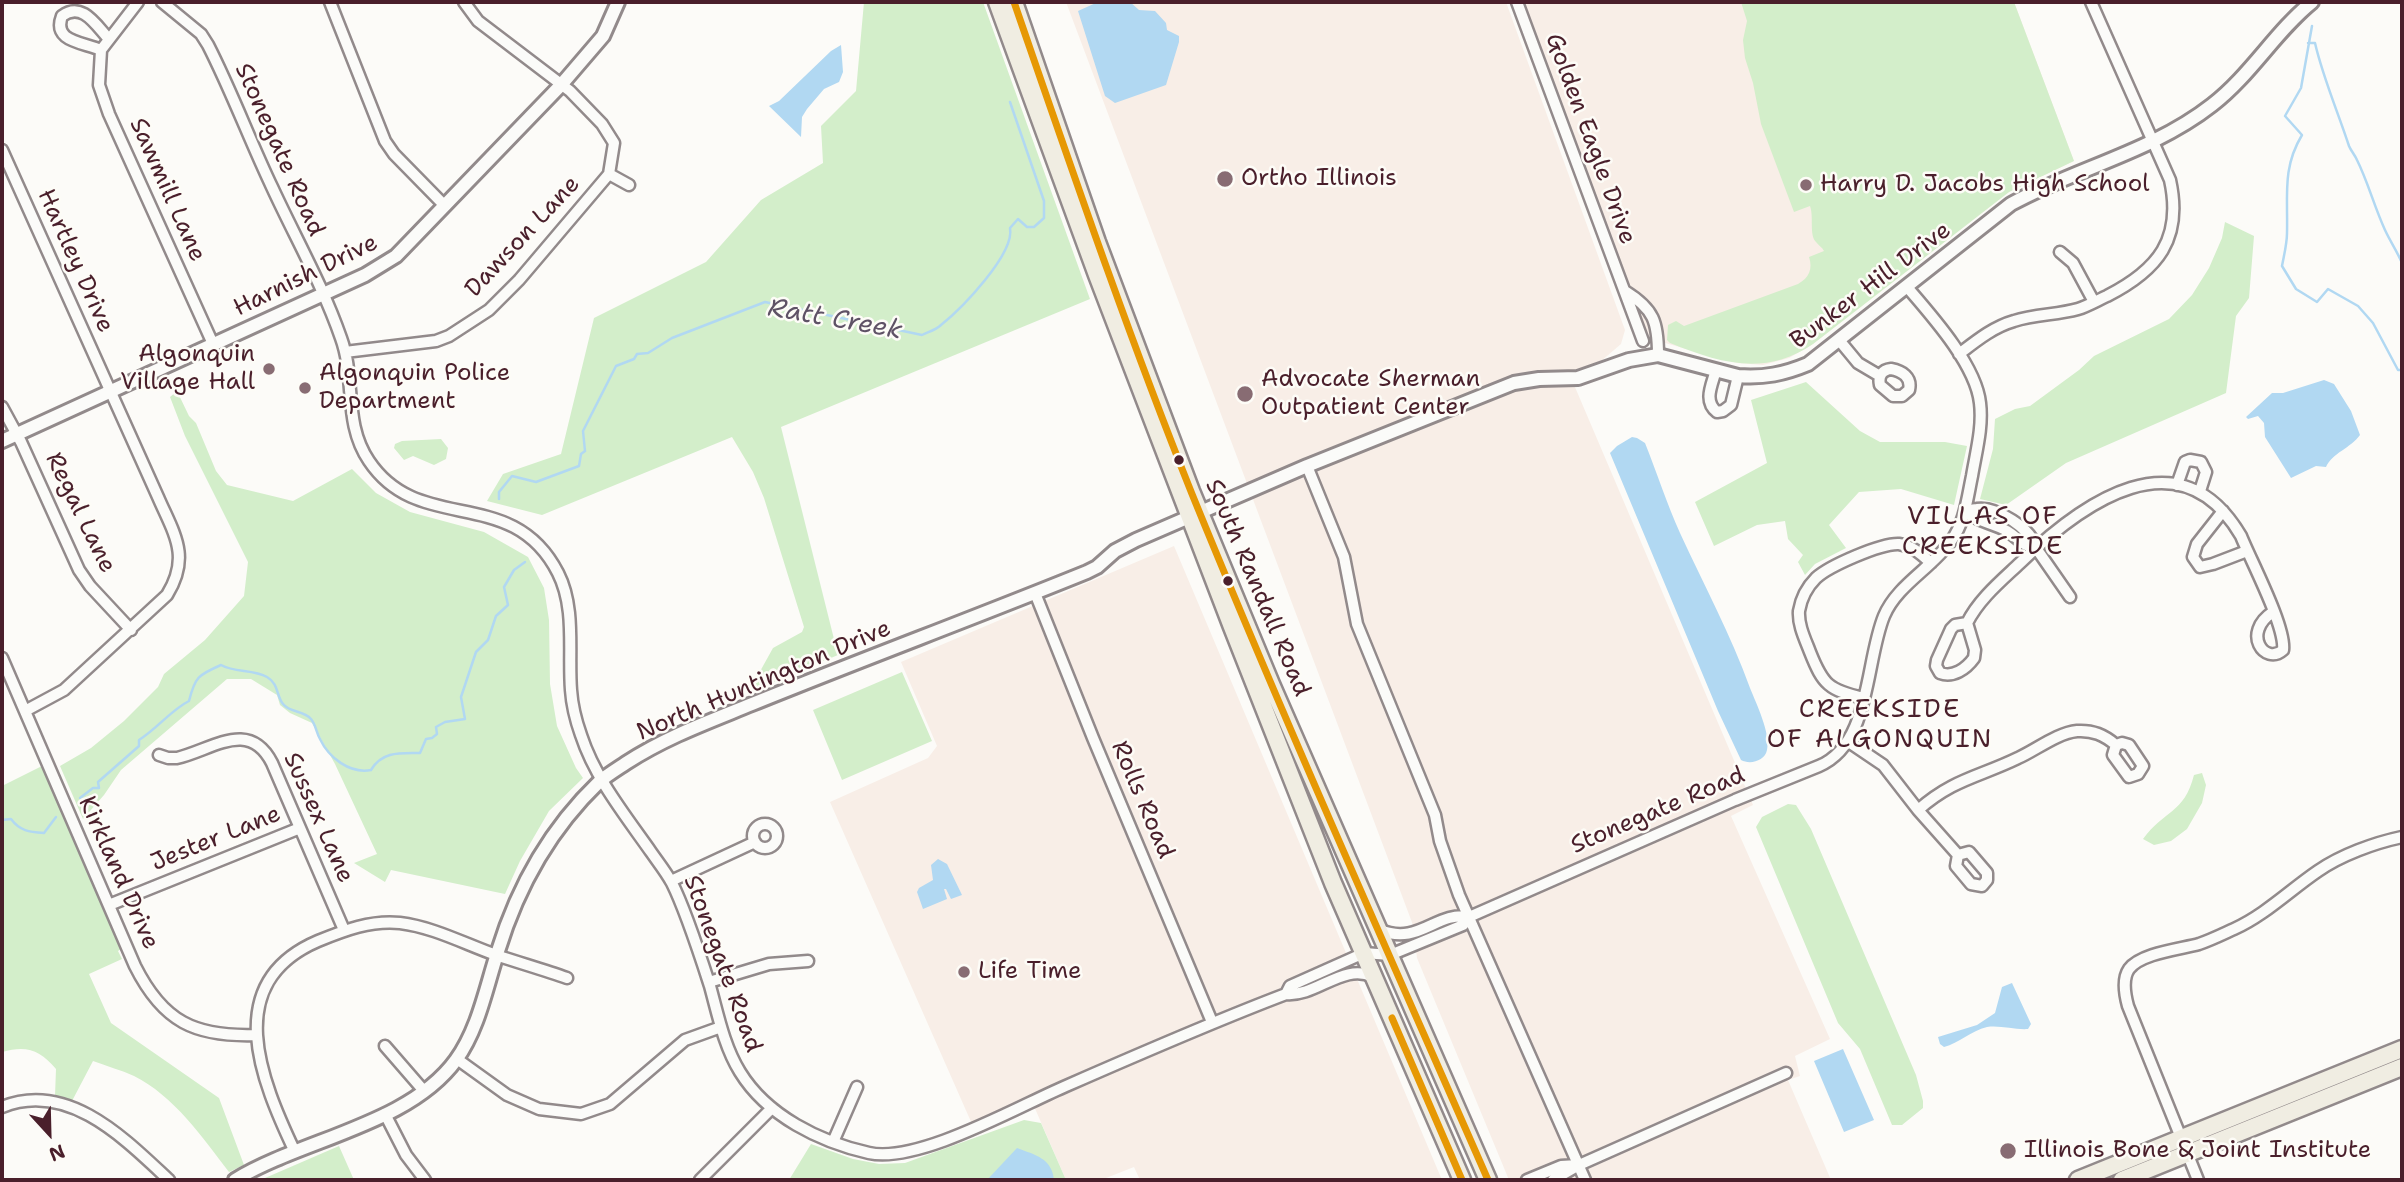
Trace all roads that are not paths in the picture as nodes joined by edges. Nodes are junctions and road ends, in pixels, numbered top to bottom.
1 (138, 2) edge
2 (162, 2) edge
3 (330, 2) edge
4 (464, 2) edge
5 (618, 2) edge
6 (997, 2) edge
7 (1014, 2) edge
8 (1517, 2) edge
9 (2091, 2) edge
10 (2312, 2) edge
11 (108, 38) junction
12 (101, 50) junction
13 (561, 85) junction
14 (2152, 142) junction
15 (2, 150) edge
16 (609, 174) junction
17 (629, 185) dead end
18 (445, 206) junction
19 (2060, 252) dead end
20 (1907, 287) junction
21 (1624, 290) junction
22 (322, 294) junction
23 (2094, 302) junction
24 (1643, 341) dead end
25 (1839, 341) junction
26 (213, 344) junction
27 (345, 352) junction
28 (1959, 354) junction
29 (1658, 355) junction
30 (1716, 370) junction
31 (1738, 376) junction
32 (1880, 376) dead end
33 (110, 390) junction
34 (2, 407) edge
35 (15, 433) junction
36 (2, 441) edge
37 (1307, 467) junction
38 (2177, 485) junction
39 (2200, 491) junction
40 (2223, 511) junction
41 (1966, 512) junction
42 (1195, 515) junction
43 (2036, 548) junction
44 (2247, 551) junction
45 (1931, 563) junction
46 (1035, 593) junction
47 (2070, 597) dead end
48 (2273, 612) dead end
49 (1967, 622) junction
50 (131, 630) junction
51 (2, 658) edge
52 (1863, 698) junction
53 (25, 711) junction
54 (1849, 742) junction
55 (2116, 745) dead end
56 (159, 755) dead end
57 (601, 780) junction
58 (1918, 810) junction
59 (300, 828) junction
60 (2402, 837) edge
61 (755, 842) dead end
62 (1958, 855) dead end
63 (671, 881) junction
64 (109, 905) junction
65 (1469, 917) junction
66 (1377, 929) junction
67 (344, 930) junction
68 (1364, 953) junction
69 (496, 955) junction
70 (1390, 955) junction
71 (808, 961) dead end
72 (567, 978) dead end
73 (1375, 979) junction
74 (709, 982) junction
75 (1286, 994) junction
76 (1212, 1022) junction
77 (721, 1027) junction
78 (256, 1035) junction
79 (386, 1045) dead end
80 (2402, 1049) edge
81 (457, 1059) junction
82 (2402, 1067) edge
83 (1786, 1073) dead end
84 (857, 1087) dead end
85 (424, 1091) junction
86 (2, 1107) edge
87 (772, 1108) junction
88 (386, 1114) junction
89 (833, 1142) junction
90 (2184, 1146) junction
91 (295, 1152) junction
92 (1579, 1165) junction
93 (169, 1180) edge
94 (235, 1180) edge
95 (425, 1180) edge
96 (700, 1180) edge
97 (1462, 1180) edge
98 (1488, 1180) edge
99 (1527, 1180) edge
100 (1553, 1180) edge
101 (1585, 1180) edge
102 (2078, 1180) edge
103 (2122, 1180) edge
104 (2198, 1180) edge

1 - 11 street, Sawmill Lane
2 - 22 street, Stonegate Road
3 - 18 street
4 - 13 street, Dawson Lane
5 - 13 street, Harnish Drive
6 - 42 main road, South Randall Road
7 - 42 main road, South Randall Road
8 - 21 street, Golden Eagle Drive
9 - 14 street
10 - 14 street, Bunker Hill Drive
11 - 12 street, Sawmill Lane
11 - 12 street
12 - 26 street, Sawmill Lane
13 - 16 street, Dawson Lane
13 - 18 street, Harnish Drive
14 - 20 street, Bunker Hill Drive
14 - 23 street
15 - 33 street, Hartley Drive
16 - 17 street, Dawson Lane
16 - 27 street, Dawson Lane
18 - 22 street, Harnish Drive
19 - 23 street
20 - 25 street, Bunker Hill Drive
20 - 28 street
21 - 24 street, Golden Eagle Drive
21 - 29 street, Golden Eagle Drive
22 - 26 street, Harnish Drive
22 - 27 street, Stonegate Road
23 - 28 street
25 - 31 street, Bunker Hill Drive
25 - 32 street
26 - 33 street, Harnish Drive
27 - 57 street, Stonegate Road
28 - 41 street
29 - 30 street, Bunker Hill Drive
29 - 37 street, Bunker Hill Drive
30 - 31 street, Bunker Hill Drive
30 - 31 street
33 - 35 street, Harnish Drive
33 - 50 street, Hartley Drive
34 - 35 street, Regal Lane
35 - 36 street, Harnish Drive
35 - 50 street, Regal Lane
37 - 42 street, Bunker Hill Drive
37 - 65 street
38 - 39 street
38 - 39 street
38 - 43 street
39 - 40 street
40 - 44 street
40 - 44 street
41 - 43 street
41 - 45 street
42 - 46 street, North Huntington Drive
42 - 66 main road, South Randall Road
42 - 68 main road, South Randall Road
43 - 47 street
43 - 49 street
44 - 48 street
45 - 52 street
45 - 52 street
46 - 57 street, North Huntington Drive
46 - 76 street, Rolls Road
49 - 49 street
50 - 53 street, Hartley Drive
51 - 53 street, Kirkland Drive
52 - 54 street
53 - 64 street, Kirkland Drive
54 - 58 street
54 - 65 street, Stonegate Road
55 - 58 street
56 - 59 street, Sussex Lane
57 - 63 street, Stonegate Road
57 - 69 street, North Huntington Drive
58 - 62 street
59 - 64 street, Jester Lane
59 - 67 street, Sussex Lane
60 - 90 street
61 - 63 street
63 - 74 street, Stonegate Road
64 - 78 street, Kirkland Drive
65 - 66 street, Stonegate Road
65 - 70 street, Stonegate Road
65 - 92 street
66 - 70 main road, South Randall Road
67 - 69 street
67 - 78 street
68 - 70 street, Stonegate Road
68 - 73 main road, South Randall Road
68 - 75 street, Stonegate Road
69 - 72 street
69 - 81 street, North Huntington Drive
70 - 98 main road, South Randall Road
71 - 74 street
73 - 75 street, Stonegate Road
73 - 97 main road, South Randall Road
74 - 77 street, Stonegate Road
75 - 76 street, Stonegate Road
76 - 89 street, Stonegate Road
77 - 81 street
77 - 87 street, Stonegate Road
78 - 91 street
79 - 85 street
80 - 90 main road
81 - 85 street, North Huntington Drive
82 - 90 main road
83 - 92 street
84 - 89 street
85 - 88 street, North Huntington Drive
86 - 93 street
87 - 89 street, Stonegate Road
87 - 96 street
88 - 91 street, North Huntington Drive
88 - 95 street
90 - 102 main road
90 - 103 main road
90 - 104 street
91 - 94 street, North Huntington Drive
92 - 99 street
92 - 100 street
92 - 101 street

